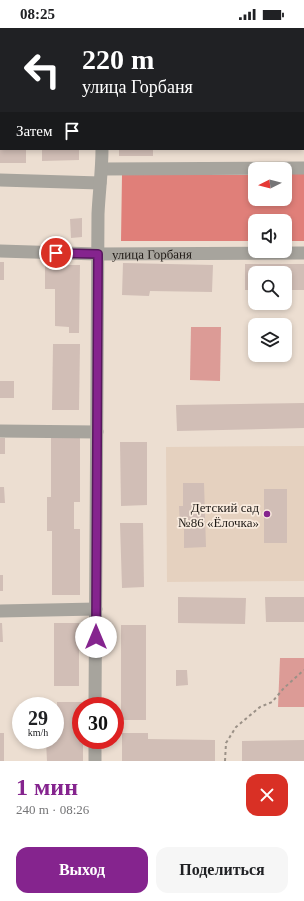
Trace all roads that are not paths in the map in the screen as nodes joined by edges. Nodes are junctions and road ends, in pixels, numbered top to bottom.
1 (102, 150) edge
2 (304, 168) edge
3 (102, 169) junction
4 (0, 180) edge
5 (100, 183) junction
6 (0, 251) edge
7 (304, 253) edge
8 (98, 254) junction
9 (0, 432) edge
10 (97, 432) junction
11 (96, 610) junction
12 (0, 611) edge
13 (95, 697) edge
14 (95, 749) edge
15 (95, 761) edge

1 - 3 street
2 - 3 street
3 - 5 street
4 - 5 street
5 - 8 street
6 - 8 street, улица Горбаня
7 - 8 street, улица Горбаня
8 - 10 street
9 - 10 street
10 - 11 street
11 - 12 street
11 - 13 street
14 - 15 street

